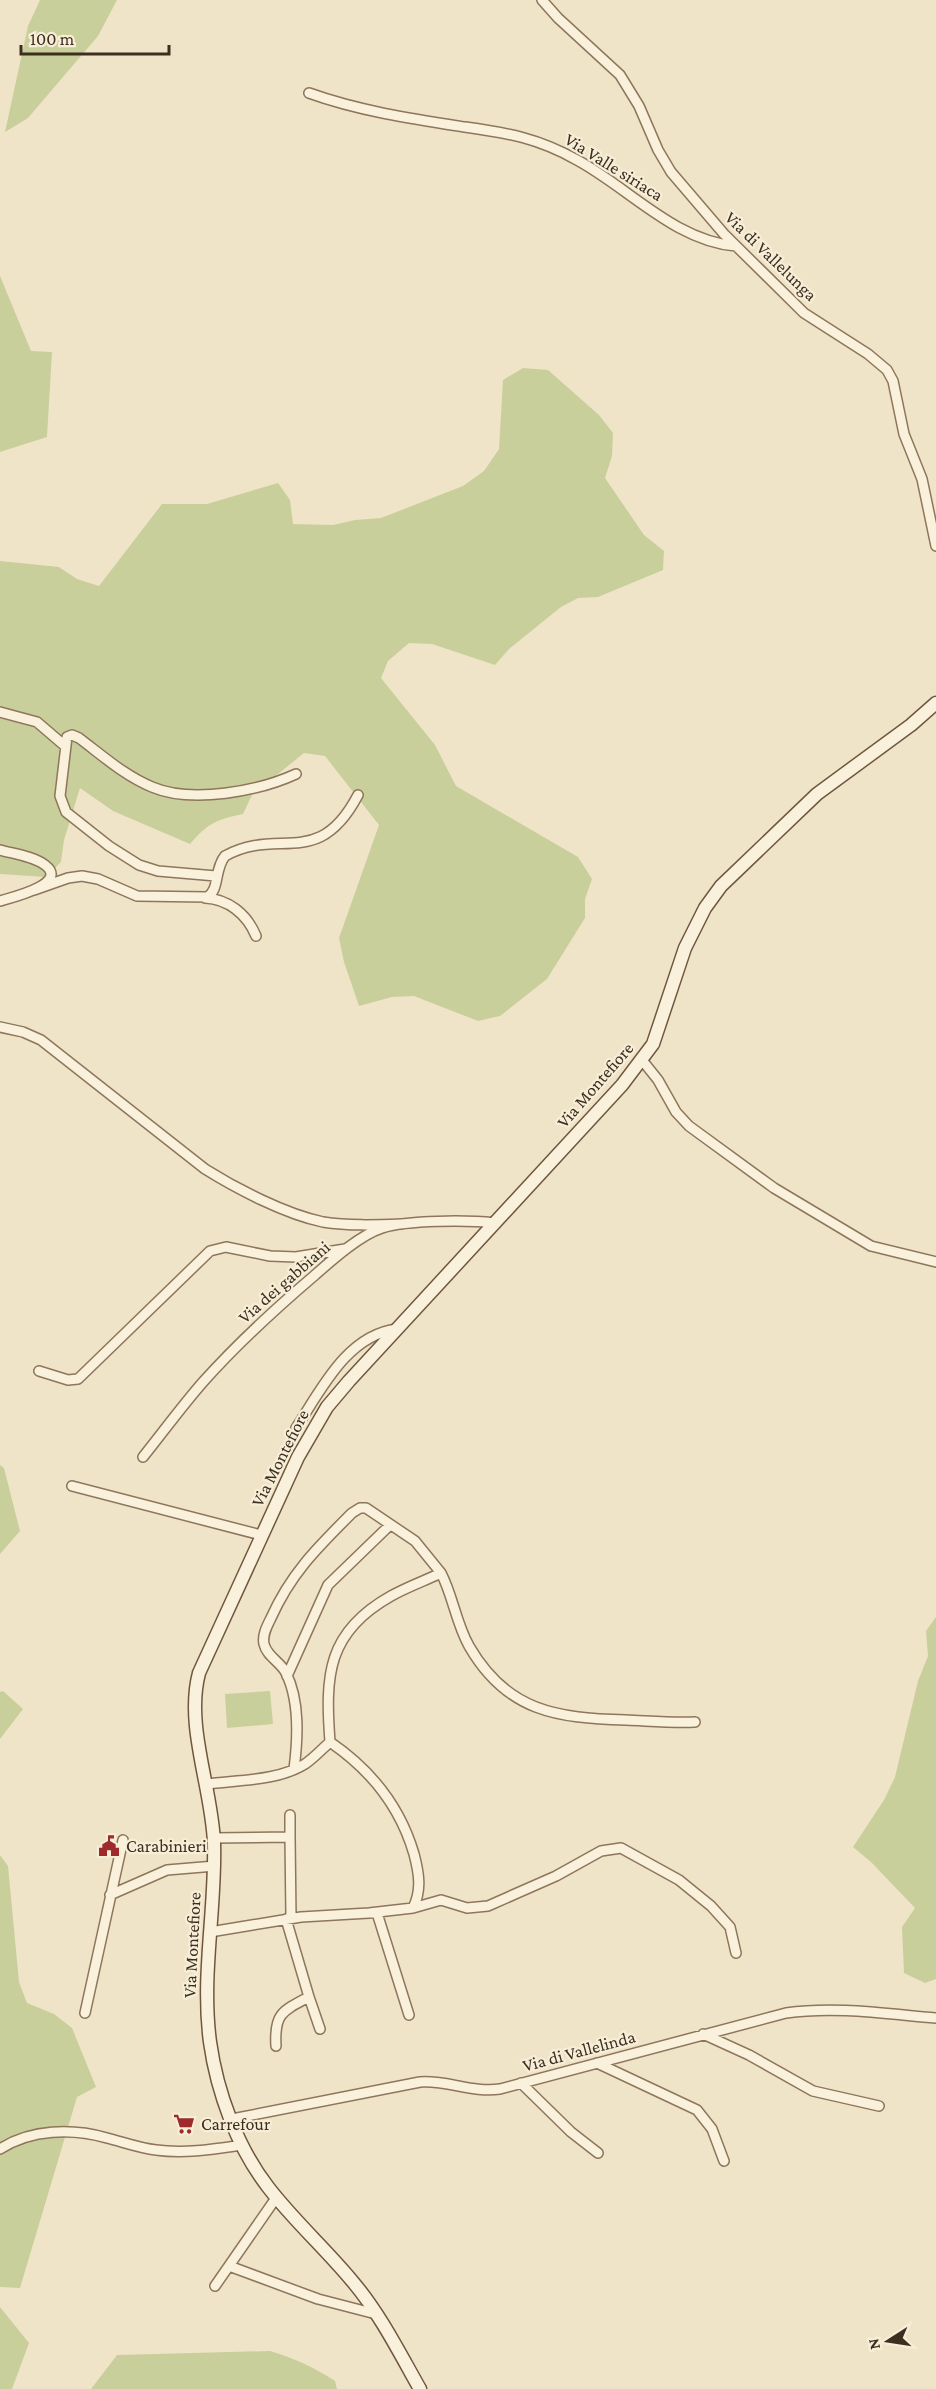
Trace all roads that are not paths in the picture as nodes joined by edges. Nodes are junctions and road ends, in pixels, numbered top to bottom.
1 (542, 0) edge
2 (309, 93) dead end
3 (736, 246) junction
4 (936, 546) edge
5 (936, 703) edge
6 (0, 712) edge
7 (65, 746) junction
8 (296, 774) dead end
9 (358, 795) dead end
10 (0, 850) edge
11 (216, 876) junction
12 (34, 890) junction
13 (205, 898) junction
14 (0, 901) edge
15 (255, 936) dead end
16 (0, 1027) edge
17 (642, 1060) junction
18 (495, 1223) junction
19 (402, 1224) junction
20 (350, 1248) junction
21 (936, 1262) edge
22 (397, 1329) junction
23 (39, 1371) dead end
24 (296, 1428) dead end
25 (143, 1456) dead end
26 (72, 1486) dead end
27 (390, 1525) junction
28 (261, 1535) junction
29 (441, 1573) junction
30 (287, 1676) junction
31 (695, 1722) dead end
32 (330, 1742) junction
33 (294, 1769) junction
34 (207, 1784) junction
35 (290, 1815) dead end
36 (290, 1837) junction
37 (214, 1838) junction
38 (123, 1840) dead end
39 (215, 1866) junction
40 (110, 1895) junction
41 (413, 1908) junction
42 (377, 1913) junction
43 (288, 1918) junction
44 (210, 1932) junction
45 (736, 1953) dead end
46 (309, 1997) junction
47 (85, 2013) dead end
48 (409, 2015) dead end
49 (936, 2018) edge
50 (320, 2029) dead end
51 (703, 2034) junction
52 (276, 2046) dead end
53 (597, 2063) junction
54 (521, 2083) junction
55 (879, 2106) dead end
56 (232, 2119) junction
57 (243, 2145) junction
58 (0, 2149) edge
59 (598, 2153) dead end
60 (724, 2161) dead end
61 (276, 2198) junction
62 (229, 2266) junction
63 (214, 2286) dead end
64 (376, 2314) junction
65 (420, 2389) edge

1 - 3 street, Via di Vallelunga
2 - 3 street, Via Valle siriaca
3 - 4 street, Via di Vallelunga
5 - 17 main road, Via Montefiore
6 - 7 street
7 - 8 street
7 - 11 street
9 - 11 street
10 - 12 street
11 - 13 street
12 - 13 street
12 - 14 street
13 - 15 street
16 - 19 street
17 - 18 main road, Via Montefiore
17 - 21 street
18 - 19 street, Via dei gabbiani
18 - 22 main road, Via Montefiore
19 - 20 street, Via dei gabbiani
20 - 23 street
20 - 25 street, Via dei gabbiani
22 - 24 street
22 - 28 main road, Via Montefiore
26 - 28 street
27 - 29 street
27 - 30 street
27 - 30 street
28 - 34 main road, Via Montefiore
29 - 31 street
29 - 32 street
30 - 33 street
32 - 33 street
32 - 41 street
33 - 34 street
34 - 37 main road, Via Montefiore
35 - 36 street
36 - 37 street
36 - 43 street
37 - 39 main road, Via Montefiore
38 - 40 street
39 - 40 street
39 - 44 main road, Via Montefiore
40 - 47 street
41 - 42 street
41 - 45 street
42 - 43 street
42 - 48 street
43 - 44 street
43 - 46 street
44 - 56 main road, Via Montefiore
46 - 50 street
46 - 52 street
49 - 51 street, Via di Vallelinda
51 - 53 street, Via di Vallelinda
51 - 55 street
53 - 54 street, Via di Vallelinda
53 - 60 street
54 - 56 street, Via di Vallelinda
54 - 59 street
56 - 57 main road, Via Montefiore
57 - 58 street
57 - 61 main road, Via Montefiore
61 - 62 street
61 - 64 main road, Via Montefiore
62 - 63 street
62 - 64 street
64 - 65 main road, Via Montefiore

